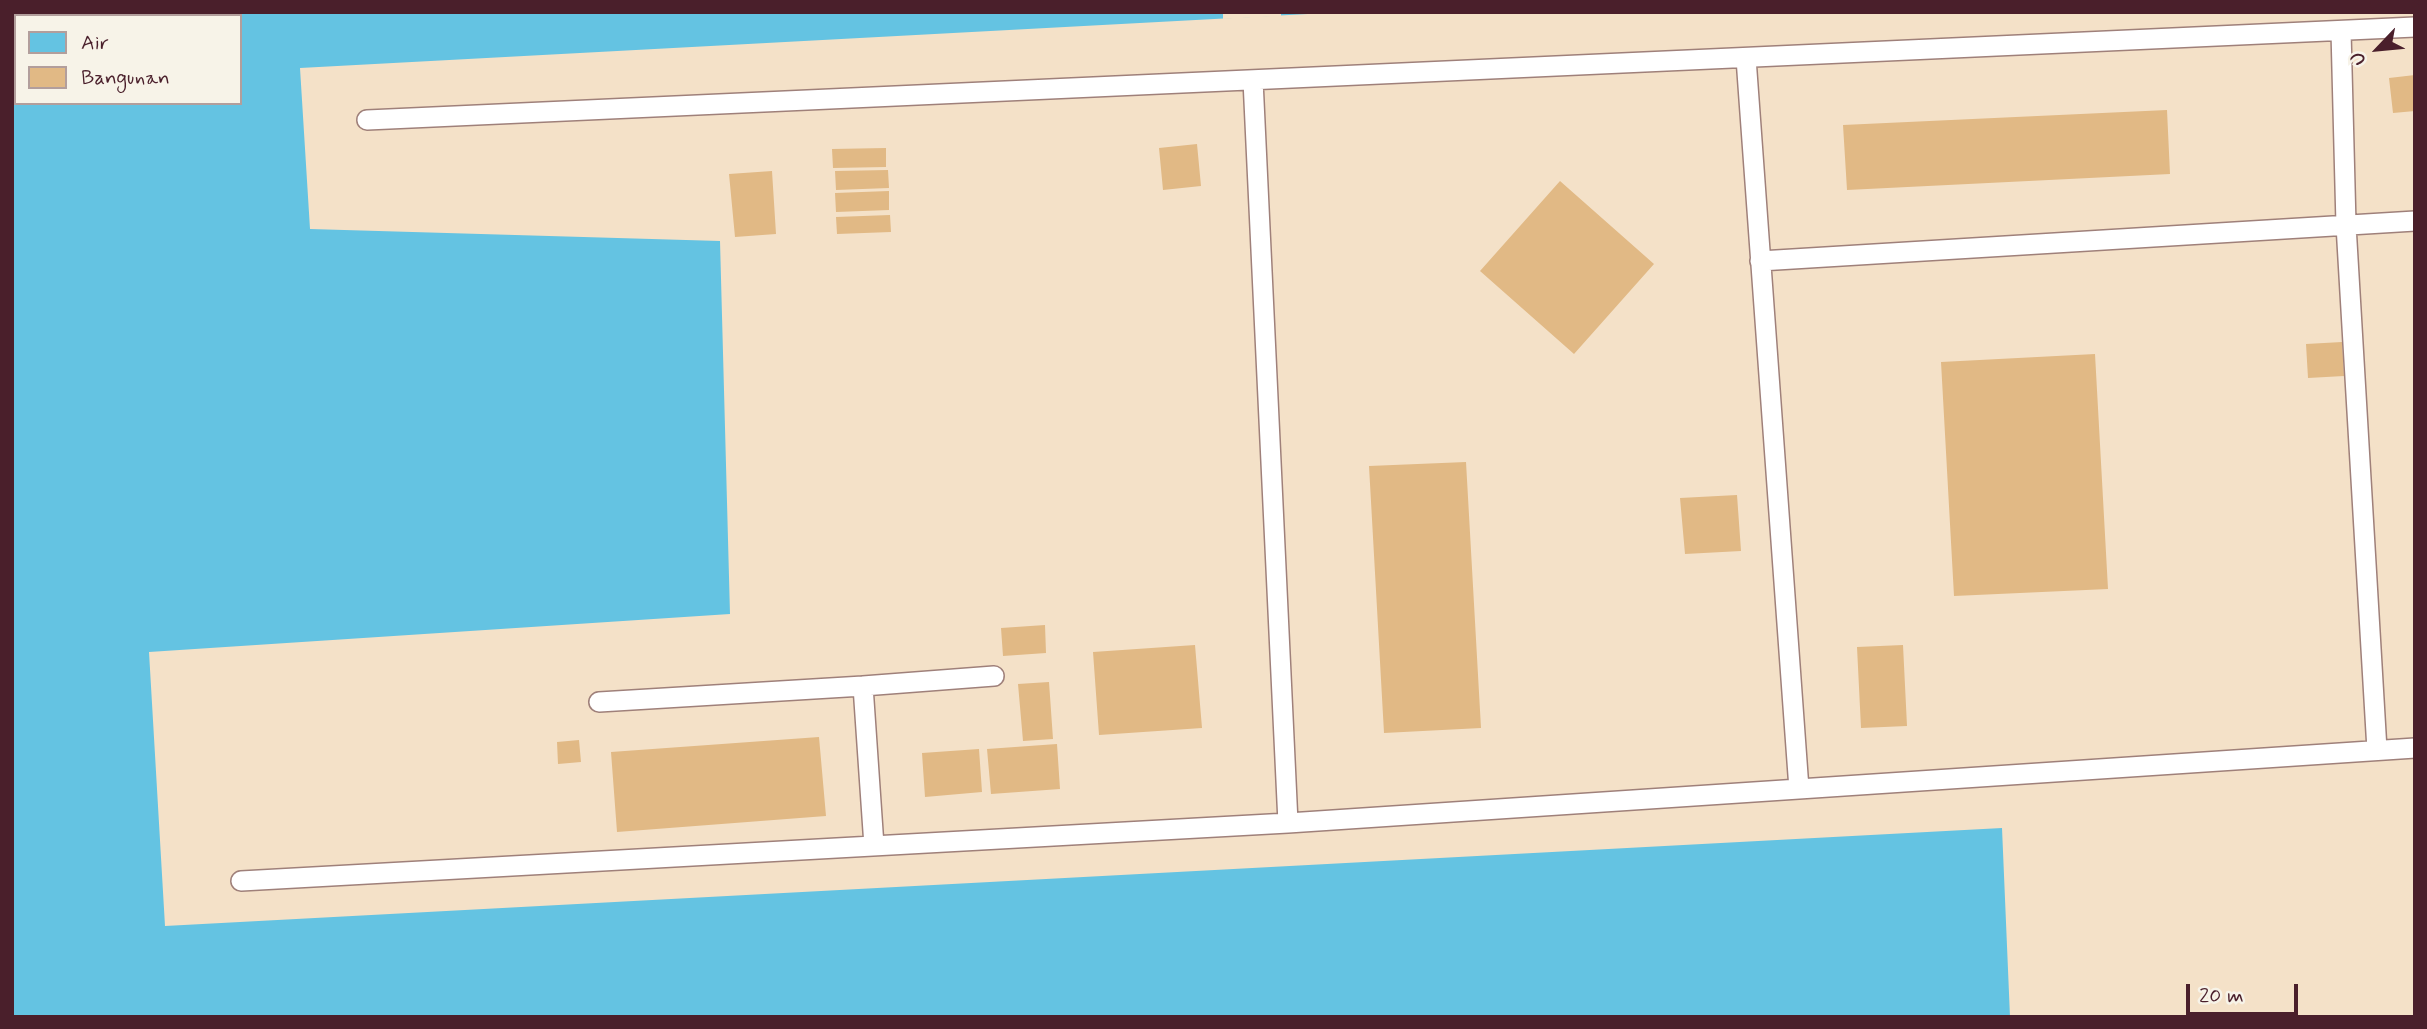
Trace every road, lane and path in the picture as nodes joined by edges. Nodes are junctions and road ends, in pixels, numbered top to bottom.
1 (2415, 27) edge
2 (2341, 31) junction
3 (1745, 58) junction
4 (1253, 80) junction
5 (367, 120) dead end
6 (2415, 221) edge
7 (2346, 225) junction
8 (1760, 261) junction
9 (994, 676) dead end
10 (863, 686) junction
11 (598, 702) dead end
12 (2415, 748) edge
13 (2378, 750) junction
14 (1799, 789) junction
15 (1288, 823) junction
16 (874, 846) junction
17 (241, 881) dead end

1 - 2 lane
2 - 3 lane
2 - 7 lane
3 - 4 lane
3 - 8 lane
4 - 5 lane
4 - 15 lane
6 - 7 lane
7 - 8 lane
7 - 13 lane
8 - 14 lane
9 - 10 lane
10 - 11 lane
10 - 16 lane
12 - 13 lane
13 - 14 lane
14 - 15 lane
15 - 16 lane
16 - 17 lane

